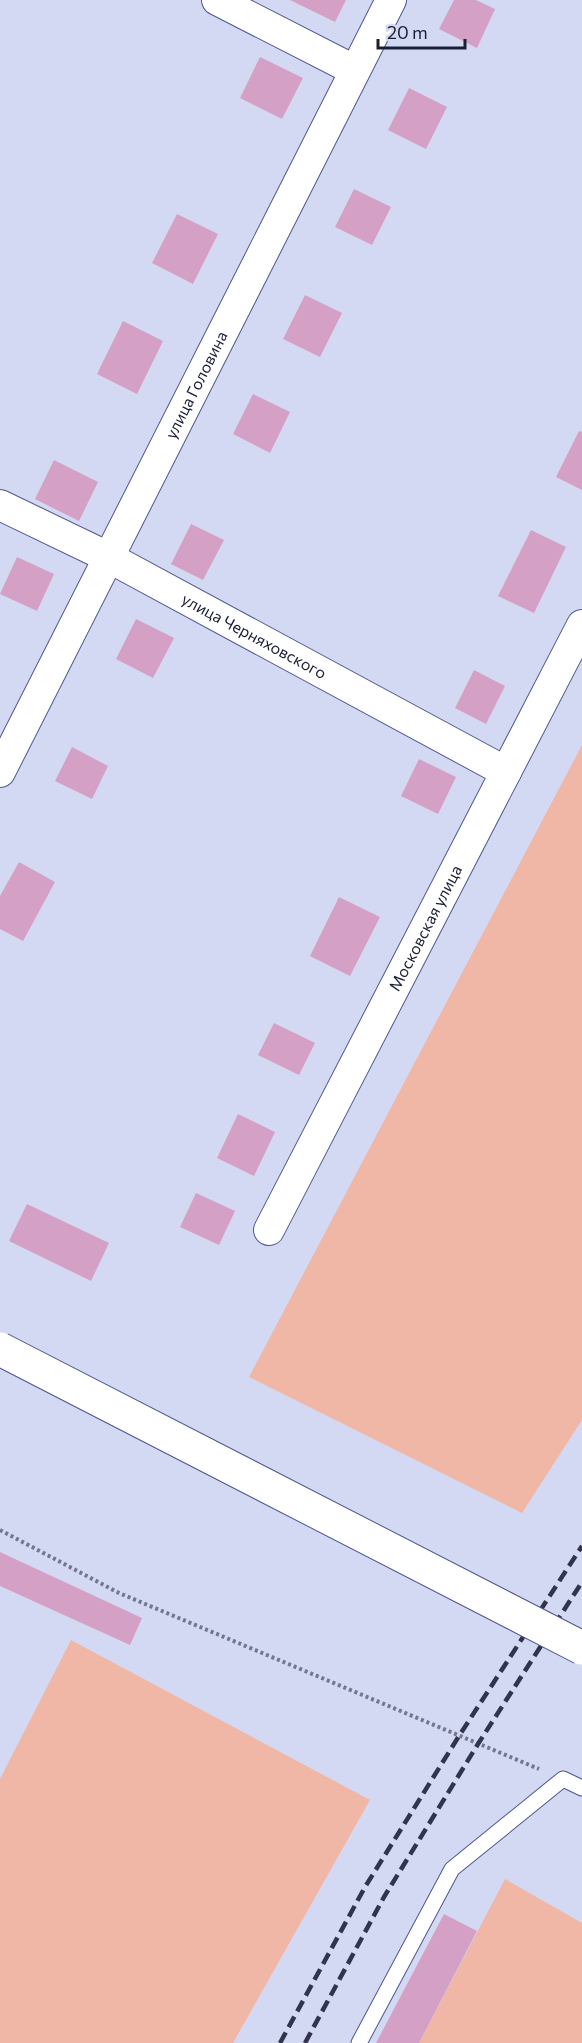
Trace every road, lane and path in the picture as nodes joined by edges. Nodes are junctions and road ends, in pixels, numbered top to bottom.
1 (218, 0) edge
2 (391, 0) edge
3 (354, 70) junction
4 (0, 505) edge
5 (108, 557) junction
6 (582, 625) edge
7 (0, 772) edge
8 (507, 772) junction
9 (269, 1230) dead end
10 (0, 1349) edge
11 (0, 1530) edge
12 (582, 1648) edge
13 (563, 1779) junction
14 (582, 1788) edge
15 (359, 2043) edge

1 - 3 street
2 - 3 street, улица Головина
3 - 5 street, улица Головина
4 - 5 street, улица Черняховского
5 - 7 street, улица Головина
5 - 8 street, улица Черняховского
6 - 8 street, Московская улица
8 - 9 street, Московская улица
10 - 12 street, bridge
11 - 13 path
13 - 14 lane
13 - 15 lane

